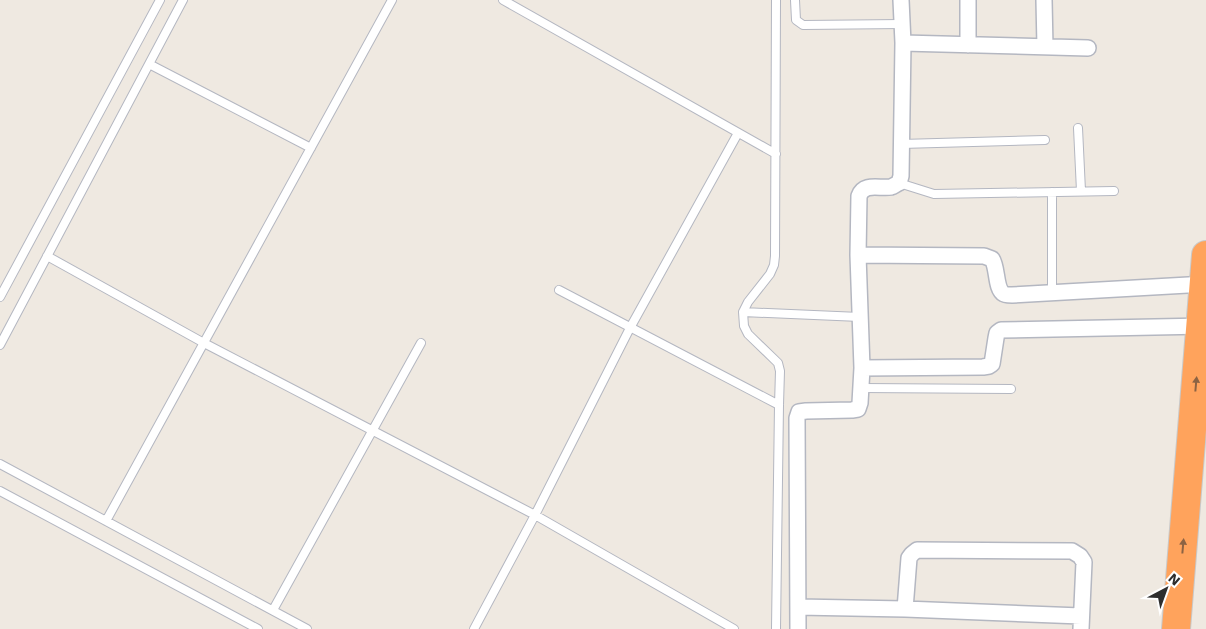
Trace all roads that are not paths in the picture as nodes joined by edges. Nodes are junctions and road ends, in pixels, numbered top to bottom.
1 (160, 0) edge
2 (184, 0) edge
3 (392, 0) edge
4 (503, 0) edge
5 (776, 0) edge
6 (795, 0) edge
7 (902, 0) edge
8 (968, 0) edge
9 (1044, 0) edge
10 (902, 24) junction
11 (903, 44) junction
12 (968, 45) junction
13 (1045, 47) junction
14 (1088, 48) dead end
15 (149, 64) junction
16 (1078, 128) dead end
17 (738, 133) junction
18 (1045, 140) dead end
19 (901, 144) junction
20 (311, 148) junction
21 (776, 154) junction
22 (899, 183) junction
23 (1114, 191) dead end
24 (1052, 192) junction
25 (1081, 192) junction
26 (858, 255) junction
27 (1206, 255) edge
28 (47, 256) junction
29 (1205, 284) edge
30 (559, 290) dead end
31 (1052, 293) junction
32 (0, 297) edge
33 (742, 312) junction
34 (860, 317) junction
35 (1203, 326) edge
36 (630, 328) junction
37 (204, 343) junction
38 (0, 344) edge
39 (422, 344) dead end
40 (862, 368) junction
41 (861, 388) junction
42 (1011, 389) dead end
43 (779, 405) junction
44 (373, 431) junction
45 (0, 464) edge
46 (0, 491) edge
47 (535, 515) junction
48 (106, 521) junction
49 (798, 607) junction
50 (906, 609) junction
51 (273, 610) junction
52 (1081, 623) edge
53 (258, 629) edge
54 (307, 629) edge
55 (474, 629) edge
56 (734, 629) edge
57 (776, 629) edge
58 (798, 629) edge
59 (1176, 629) edge

1 - 32 lane
2 - 15 lane
3 - 20 lane
4 - 17 lane
5 - 21 lane
6 - 10 lane
7 - 10 street
8 - 12 street
9 - 13 street
10 - 11 street
11 - 12 street
11 - 19 street
12 - 13 street
13 - 14 street
15 - 20 lane
15 - 28 lane
16 - 25 lane
17 - 21 lane
17 - 36 lane
18 - 19 lane
19 - 22 street
20 - 37 lane
21 - 33 lane
22 - 24 lane
22 - 26 street
23 - 25 lane
24 - 25 lane
24 - 31 lane
26 - 31 street
26 - 34 street
27 - 29 highway
28 - 37 lane
28 - 38 lane
29 - 31 street
29 - 35 highway
30 - 36 lane
33 - 34 lane
33 - 43 lane
34 - 40 street
35 - 40 street
59 -> 35 highway
36 - 43 lane
36 - 47 lane
37 - 44 lane
37 - 48 lane
39 - 44 lane
40 - 41 street
41 - 42 lane
41 - 49 street
43 - 57 lane
44 - 47 lane
44 - 51 lane
45 - 48 lane
46 - 53 lane
47 - 55 lane
47 - 56 lane
48 - 51 lane
49 - 50 street
49 - 58 street
50 - 52 street
50 - 52 street
51 - 54 lane

